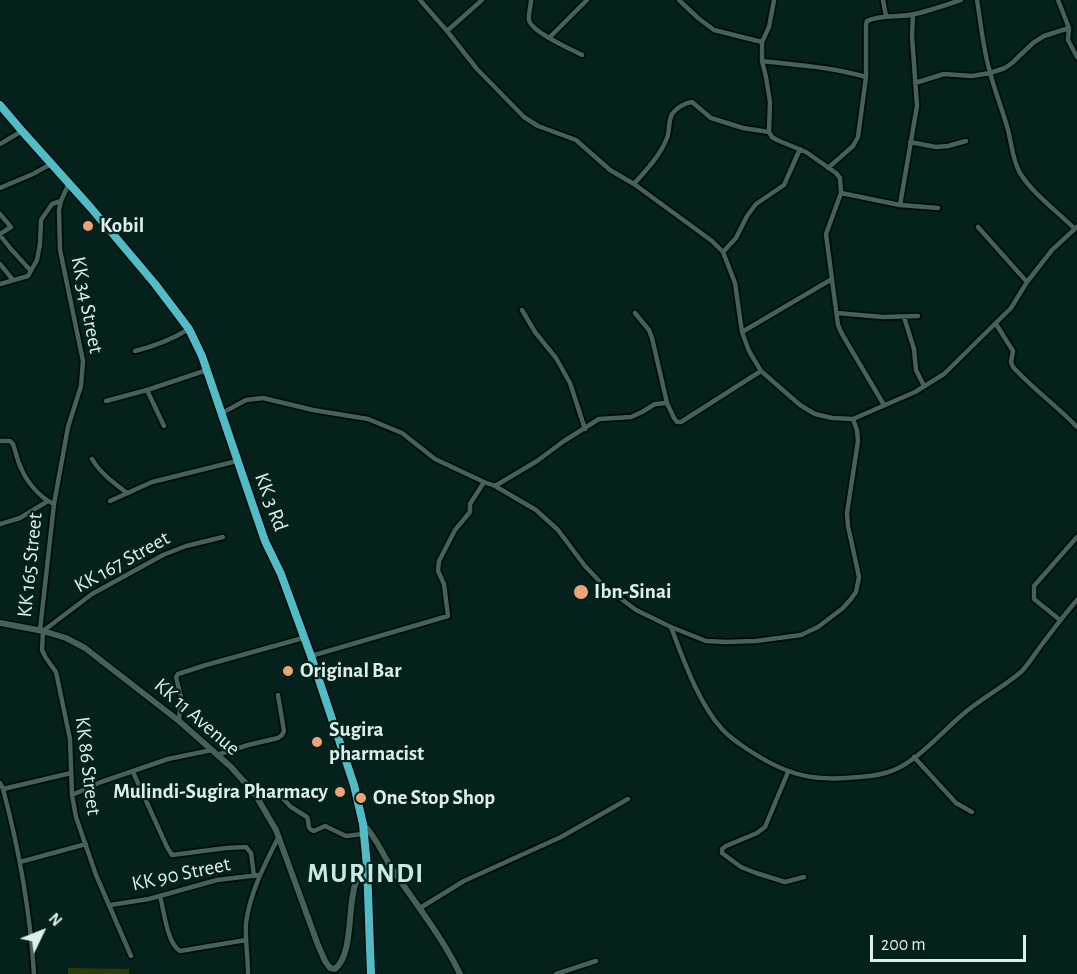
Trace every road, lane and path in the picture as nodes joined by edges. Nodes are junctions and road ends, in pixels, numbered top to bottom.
1 (420, 0) edge
2 (482, 0) edge
3 (531, 0) edge
4 (587, 0) edge
5 (679, 0) edge
6 (774, 0) edge
7 (883, 0) edge
8 (961, 0) edge
9 (977, 0) edge
10 (1058, 0) edge
11 (913, 15) junction
12 (886, 16) junction
13 (1069, 28) junction
14 (447, 31) junction
15 (549, 38) junction
16 (762, 42) junction
17 (582, 55) dead end
18 (1077, 57) edge
19 (762, 61) junction
20 (990, 74) junction
21 (866, 77) junction
22 (915, 83) junction
23 (0, 105) edge
24 (22, 131) junction
25 (770, 132) junction
26 (966, 141) dead end
27 (910, 142) junction
28 (0, 144) edge
29 (800, 148) junction
30 (51, 164) junction
31 (828, 168) junction
32 (69, 183) junction
33 (634, 184) junction
34 (0, 188) edge
35 (841, 193) junction
36 (61, 201) junction
37 (900, 205) junction
38 (938, 208) dead end
39 (0, 214) edge
40 (978, 227) dead end
41 (1076, 228) edge
42 (0, 235) edge
43 (723, 252) junction
44 (0, 264) edge
45 (31, 271) junction
46 (832, 279) junction
47 (13, 280) junction
48 (1027, 282) junction
49 (0, 284) edge
50 (522, 310) dead end
51 (635, 313) dead end
52 (837, 313) junction
53 (918, 316) dead end
54 (904, 317) junction
55 (996, 324) junction
56 (189, 329) junction
57 (742, 332) junction
58 (135, 351) dead end
59 (207, 370) junction
60 (761, 371) junction
61 (924, 387) junction
62 (147, 390) junction
63 (106, 400) dead end
64 (667, 403) junction
65 (884, 405) junction
66 (222, 413) junction
67 (853, 418) junction
68 (164, 426) dead end
69 (1077, 427) edge
70 (585, 429) junction
71 (0, 441) edge
72 (92, 459) dead end
73 (237, 461) junction
74 (484, 482) junction
75 (495, 486) junction
76 (127, 493) junction
77 (48, 501) junction
78 (110, 501) dead end
79 (54, 504) junction
80 (0, 524) edge
81 (223, 537) dead end
82 (1077, 537) edge
83 (1077, 600) edge
84 (1060, 620) junction
85 (0, 623) edge
86 (671, 627) junction
87 (41, 630) junction
88 (303, 638) junction
89 (311, 656) junction
90 (278, 695) dead end
91 (179, 721) junction
92 (214, 752) junction
93 (914, 757) junction
94 (788, 771) junction
95 (133, 772) junction
96 (71, 773) junction
97 (0, 783) edge
98 (3, 789) junction
99 (255, 794) junction
100 (72, 795) junction
101 (628, 799) dead end
102 (972, 812) dead end
103 (363, 824) junction
104 (363, 834) junction
105 (279, 836) junction
106 (86, 844) junction
107 (20, 862) junction
108 (367, 866) junction
109 (256, 875) junction
110 (804, 877) dead end
111 (160, 896) junction
112 (110, 905) junction
113 (420, 908) junction
114 (246, 940) junction
115 (131, 956) dead end
116 (596, 961) dead end
117 (34, 974) edge
118 (248, 974) edge
119 (371, 974) edge
120 (459, 974) edge
121 (556, 974) edge

1 - 14 street
2 - 14 street
3 - 15 street
4 - 15 street
5 - 16 street
6 - 16 street
7 - 12 street
8 - 11 street
9 - 20 street
10 - 13 street
11 - 12 street
11 - 22 street
12 - 21 street
13 - 18 street
13 - 20 street
14 - 33 street
15 - 17 street
16 - 19 street
19 - 21 street
19 - 25 street
20 - 22 street
20 - 41 street
21 - 31 street
22 - 27 street
23 - 24 highway, KK 3 Rd
24 - 28 street
24 - 30 highway, KK 3 Rd
25 - 29 street
25 - 33 street
26 - 27 street
27 - 37 street
29 - 31 street
29 - 43 street
30 - 32 highway, KK 3 Rd
30 - 34 street
31 - 35 street
32 - 36 street, KK 34 Street
32 - 56 highway, KK 3 Rd
33 - 43 street
35 - 37 street
35 - 46 street
36 - 45 street
36 - 79 street, KK 34 Street
37 - 38 street
39 - 42 street
40 - 48 street
41 - 48 street
42 - 45 street
43 - 57 street
44 - 47 street
45 - 47 street
46 - 52 street
46 - 57 street
47 - 49 street
48 - 55 street
50 - 70 street
51 - 64 street
52 - 54 street
52 - 65 street
53 - 54 street
54 - 61 street
55 - 61 street
55 - 69 street
56 - 58 street
56 - 59 highway, KK 3 Rd
57 - 60 street
59 - 62 street
59 - 66 highway, KK 3 Rd
60 - 64 street
60 - 67 street
61 - 65 street
62 - 63 street
62 - 68 street
64 - 70 street
65 - 67 street
66 - 73 highway, KK 3 Rd
66 - 74 street
67 - 86 street
70 - 75 street
71 - 77 street
72 - 76 street
73 - 76 street
73 - 88 highway, KK 3 Rd
74 - 75 street
74 - 89 street
75 - 86 street
76 - 78 street
77 - 79 street
77 - 80 street
79 - 87 street, KK 165 Street
81 - 87 street, KK 167 Street
82 - 84 street
83 - 84 street
84 - 93 street
85 - 87 main road, KK 11 Avenue
86 - 94 street
87 - 91 main road, KK 11 Avenue
87 - 96 street, KK 86 Street
88 - 89 highway, KK 3 Rd
88 - 91 street
89 - 103 highway, KK 3 Rd
90 - 92 street
91 - 92 main road, KK 11 Avenue
92 - 95 street
92 - 99 main road, KK 11 Avenue
93 - 94 street
93 - 102 street
94 - 110 street
95 - 100 street
95 - 109 street
96 - 98 street
96 - 100 street, KK 86 Street
97 - 98 street
98 - 107 street
99 - 104 street
99 - 105 main road, KK 11 Avenue
100 - 106 street, KK 86 Street
101 - 113 street
103 - 104 highway, KK 3 Rd
103 - 113 main road
104 - 108 highway, KK 3 Rd
105 - 108 main road, KK 11 Avenue
105 - 109 street
106 - 107 street
106 - 112 street, KK 86 Street
107 - 117 street
108 - 119 highway, KK 3 Rd
109 - 111 street, KK 90 Street
109 - 114 street
111 - 112 street, KK 90 Street
111 - 114 street
112 - 115 street, KK 86 Street
113 - 120 main road
114 - 118 street
116 - 121 street

